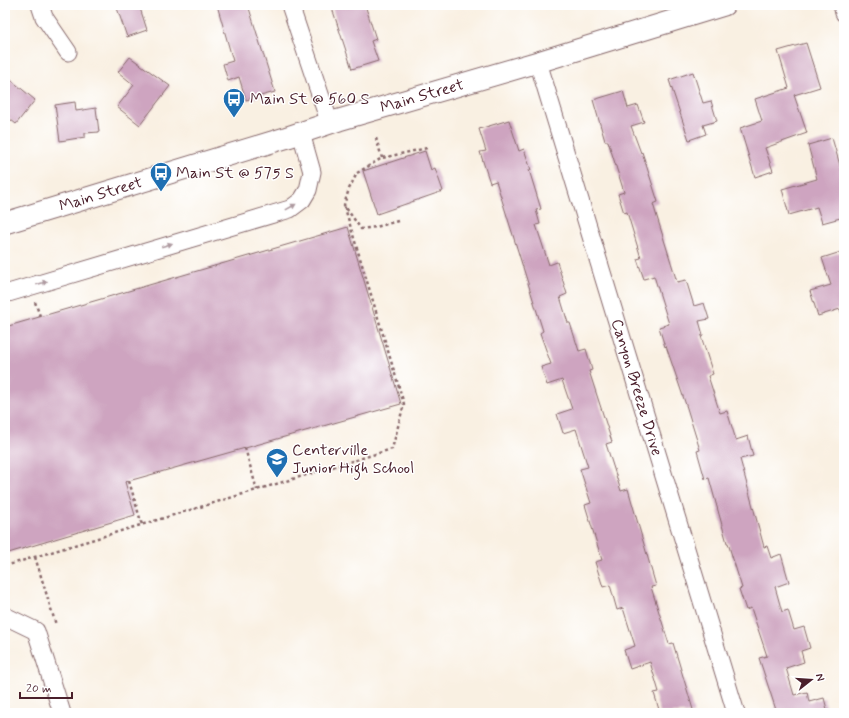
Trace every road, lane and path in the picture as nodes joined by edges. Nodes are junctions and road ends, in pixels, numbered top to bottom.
1 (40, 5) edge
2 (290, 5) edge
3 (724, 5) edge
4 (842, 5) edge
5 (844, 13) edge
6 (68, 52) dead end
7 (538, 62) junction
8 (330, 124) junction
9 (301, 133) junction
10 (376, 138) dead end
11 (427, 148) dead end
12 (382, 158) junction
13 (344, 205) junction
14 (398, 221) dead end
15 (5, 223) edge
16 (5, 294) edge
17 (34, 298) dead end
18 (40, 316) dead end
19 (245, 448) dead end
20 (129, 481) dead end
21 (257, 490) junction
22 (142, 524) junction
23 (35, 557) junction
24 (5, 566) edge
25 (5, 616) edge
26 (56, 625) dead end
27 (62, 713) edge
28 (736, 713) edge

1 - 6 street
2 - 8 street
3 - 7 main road, Main Street
4 - 5 street
7 - 8 main road, Main Street
7 - 28 street, Canyon Breeze Drive
8 - 9 main road, Main Street
9 - 15 main road, Main Street
16 -> 9 street
10 - 12 path
11 - 12 path
12 - 13 path
13 - 14 path
13 - 21 path
17 - 18 path
19 - 21 path
20 - 22 path
21 - 22 path
22 - 23 path
23 - 24 path
23 - 26 path
25 - 27 street

